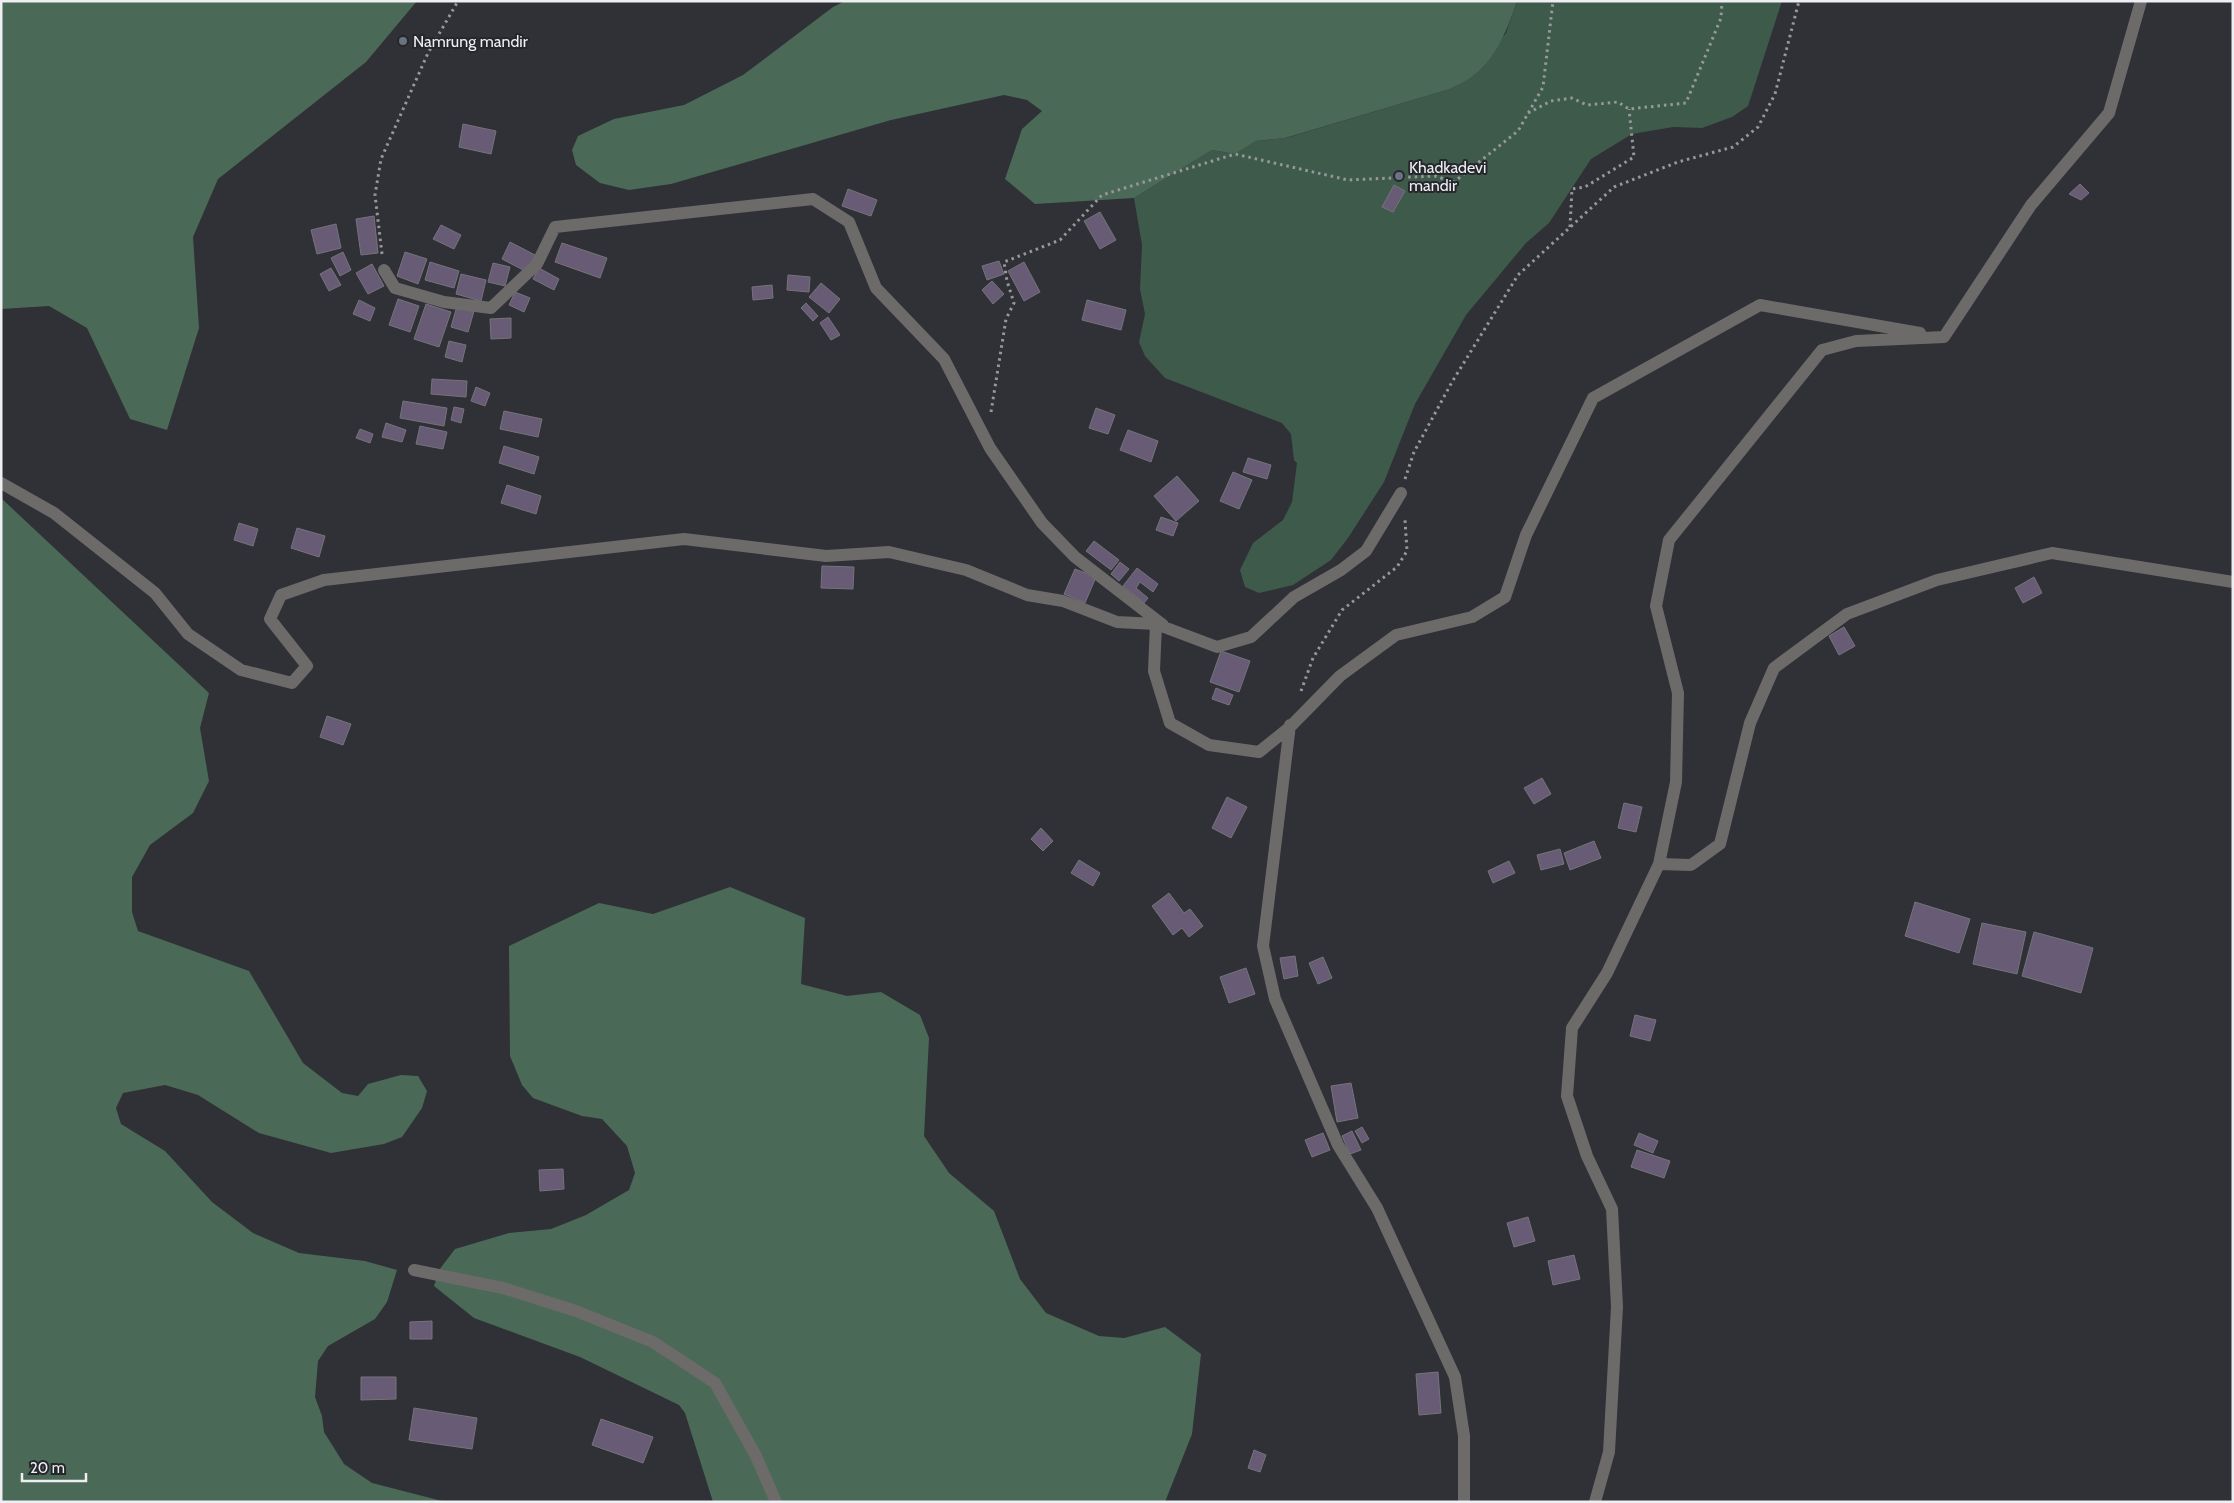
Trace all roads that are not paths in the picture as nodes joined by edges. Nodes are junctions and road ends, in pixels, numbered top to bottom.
1 (2141, 1) edge
2 (384, 270) road end
3 (1944, 337) junction
4 (1, 483) edge
5 (1401, 493) road end
6 (2233, 582) edge
7 (1156, 624) junction
8 (1169, 629) junction
9 (1291, 722) junction
10 (1659, 864) junction
11 (414, 1270) dead end
12 (776, 1502) edge
13 (1464, 1502) edge
14 (1594, 1502) edge

1 - 3 street
2 - 8 street
3 - 9 street
3 - 10 street
4 - 7 street
5 - 8 street
6 - 10 street
7 - 8 street
7 - 9 street
9 - 13 street
10 - 14 street
11 - 12 street

